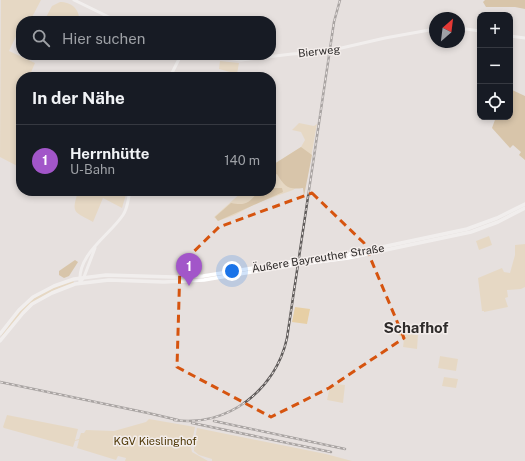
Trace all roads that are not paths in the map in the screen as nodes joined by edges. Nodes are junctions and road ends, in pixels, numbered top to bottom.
1 (74, 0) edge
2 (107, 16) edge
3 (465, 29) edge
4 (429, 30) edge
5 (477, 31) edge
6 (513, 36) edge
7 (525, 38) edge
8 (276, 56) edge
9 (178, 60) edge
10 (172, 72) edge
11 (128, 196) edge
12 (525, 204) edge
13 (525, 208) edge
14 (304, 261) junction
15 (294, 263) junction
16 (99, 276) junction
17 (82, 278) junction
18 (99, 281) junction
19 (80, 283) junction
20 (0, 334) edge
21 (1, 339) edge

1 - 2 main road
3 - 5 main road
4 - 8 main road, Bierweg
6 - 7 main road
9 - 10 main road
11 - 17 main road
12 - 14 main road, Äußere Bayreuther Straße
13 - 14 main road, Äußere Bayreuther Straße
14 - 15 main road, Äußere Bayreuther Straße
15 - 16 main road, Äußere Bayreuther Straße
15 - 18 main road, Äußere Bayreuther Straße
16 - 17 main road, Äußere Bayreuther Straße
16 - 18 main road
17 - 19 main road
17 - 20 main road, Äußere Bayreuther Straße
18 - 19 main road, Äußere Bayreuther Straße
19 - 21 main road, Äußere Bayreuther Straße

